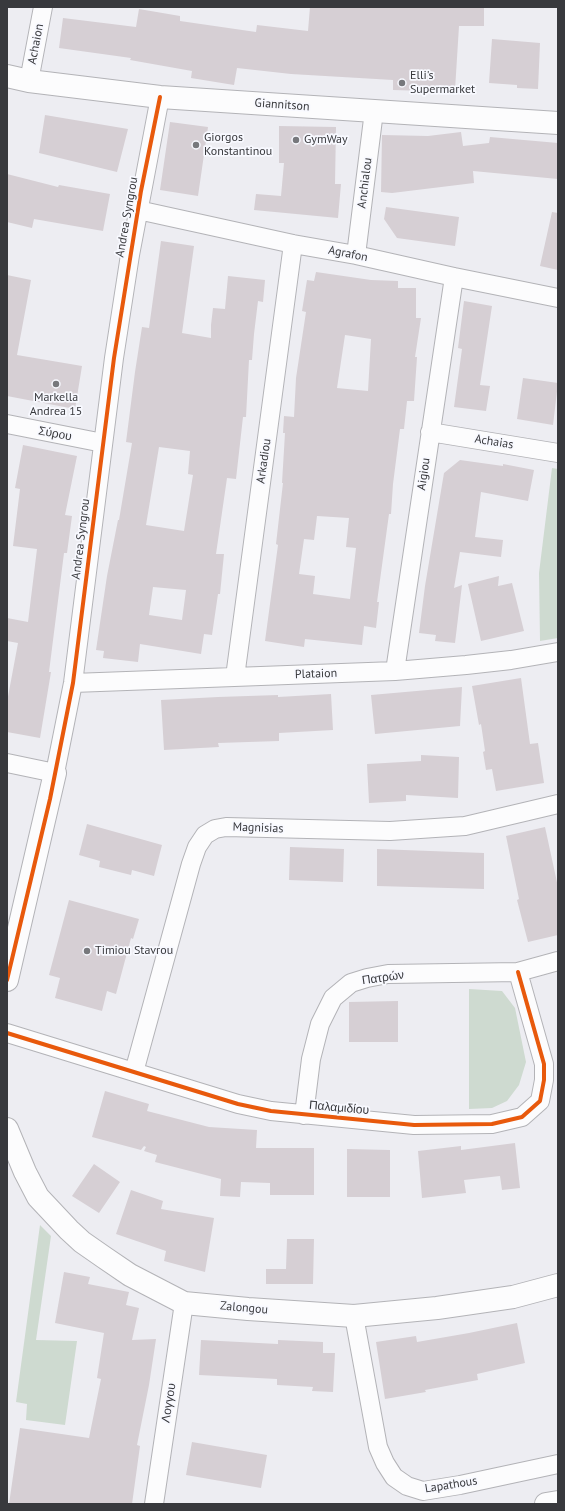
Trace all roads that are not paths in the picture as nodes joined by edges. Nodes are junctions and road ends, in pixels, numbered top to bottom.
1 (43, 7) edge
2 (7, 76) edge
3 (29, 80) junction
4 (160, 97) junction
5 (374, 111) junction
6 (558, 123) edge
7 (138, 210) junction
8 (293, 244) junction
9 (356, 255) junction
10 (454, 277) junction
11 (558, 298) edge
12 (7, 424) edge
13 (430, 432) junction
14 (103, 443) junction
15 (558, 453) edge
16 (558, 652) edge
17 (395, 671) junction
18 (234, 677) junction
19 (73, 682) junction
20 (7, 763) edge
21 (55, 773) junction
22 (558, 804) edge
23 (558, 961) edge
24 (518, 972) junction
25 (7, 980) edge
26 (7, 1033) edge
27 (134, 1072) junction
28 (304, 1115) junction
29 (7, 1129) edge
30 (558, 1285) edge
31 (184, 1303) junction
32 (354, 1316) junction
33 (558, 1464) edge
34 (558, 1502) edge
35 (154, 1504) edge
36 (546, 1504) edge

1 - 3 street, Achaion
2 - 3 street, Giannitson
3 - 4 street, Giannitson
4 - 5 street, Giannitson
4 - 7 street, Andrea Syngrou
5 - 6 street, Giannitson
5 - 9 street, Anchialou
7 - 8 street, Agrafon
7 - 14 street, Andrea Syngrou
8 - 9 street, Agrafon
8 - 18 street, Arkadiou
9 - 10 street, Agrafon
10 - 11 street, Agrafon
10 - 13 street, Aigiou
12 - 14 street, Σύρου
13 - 15 street, Achaias
13 - 17 street, Aigiou
14 - 19 street, Andrea Syngrou
16 - 17 street, Plataion
17 - 18 street, Plataion
18 - 19 street, Plataion
19 - 21 street, Andrea Syngrou
20 - 21 street
21 - 25 street, Andrea Syngrou
22 - 27 street, Magnisias
23 - 24 street, Πατρών
24 - 28 street, Πατρών
24 - 28 street, Παλαμιδίου
26 - 27 street, Παλαμιδίου
27 - 28 street, Παλαμιδίου
29 - 31 street, Zalongou
30 - 32 street, Zalongou
31 - 32 street, Zalongou
31 - 35 street, Λογγου
32 - 33 street, Lapathous
34 - 36 street

